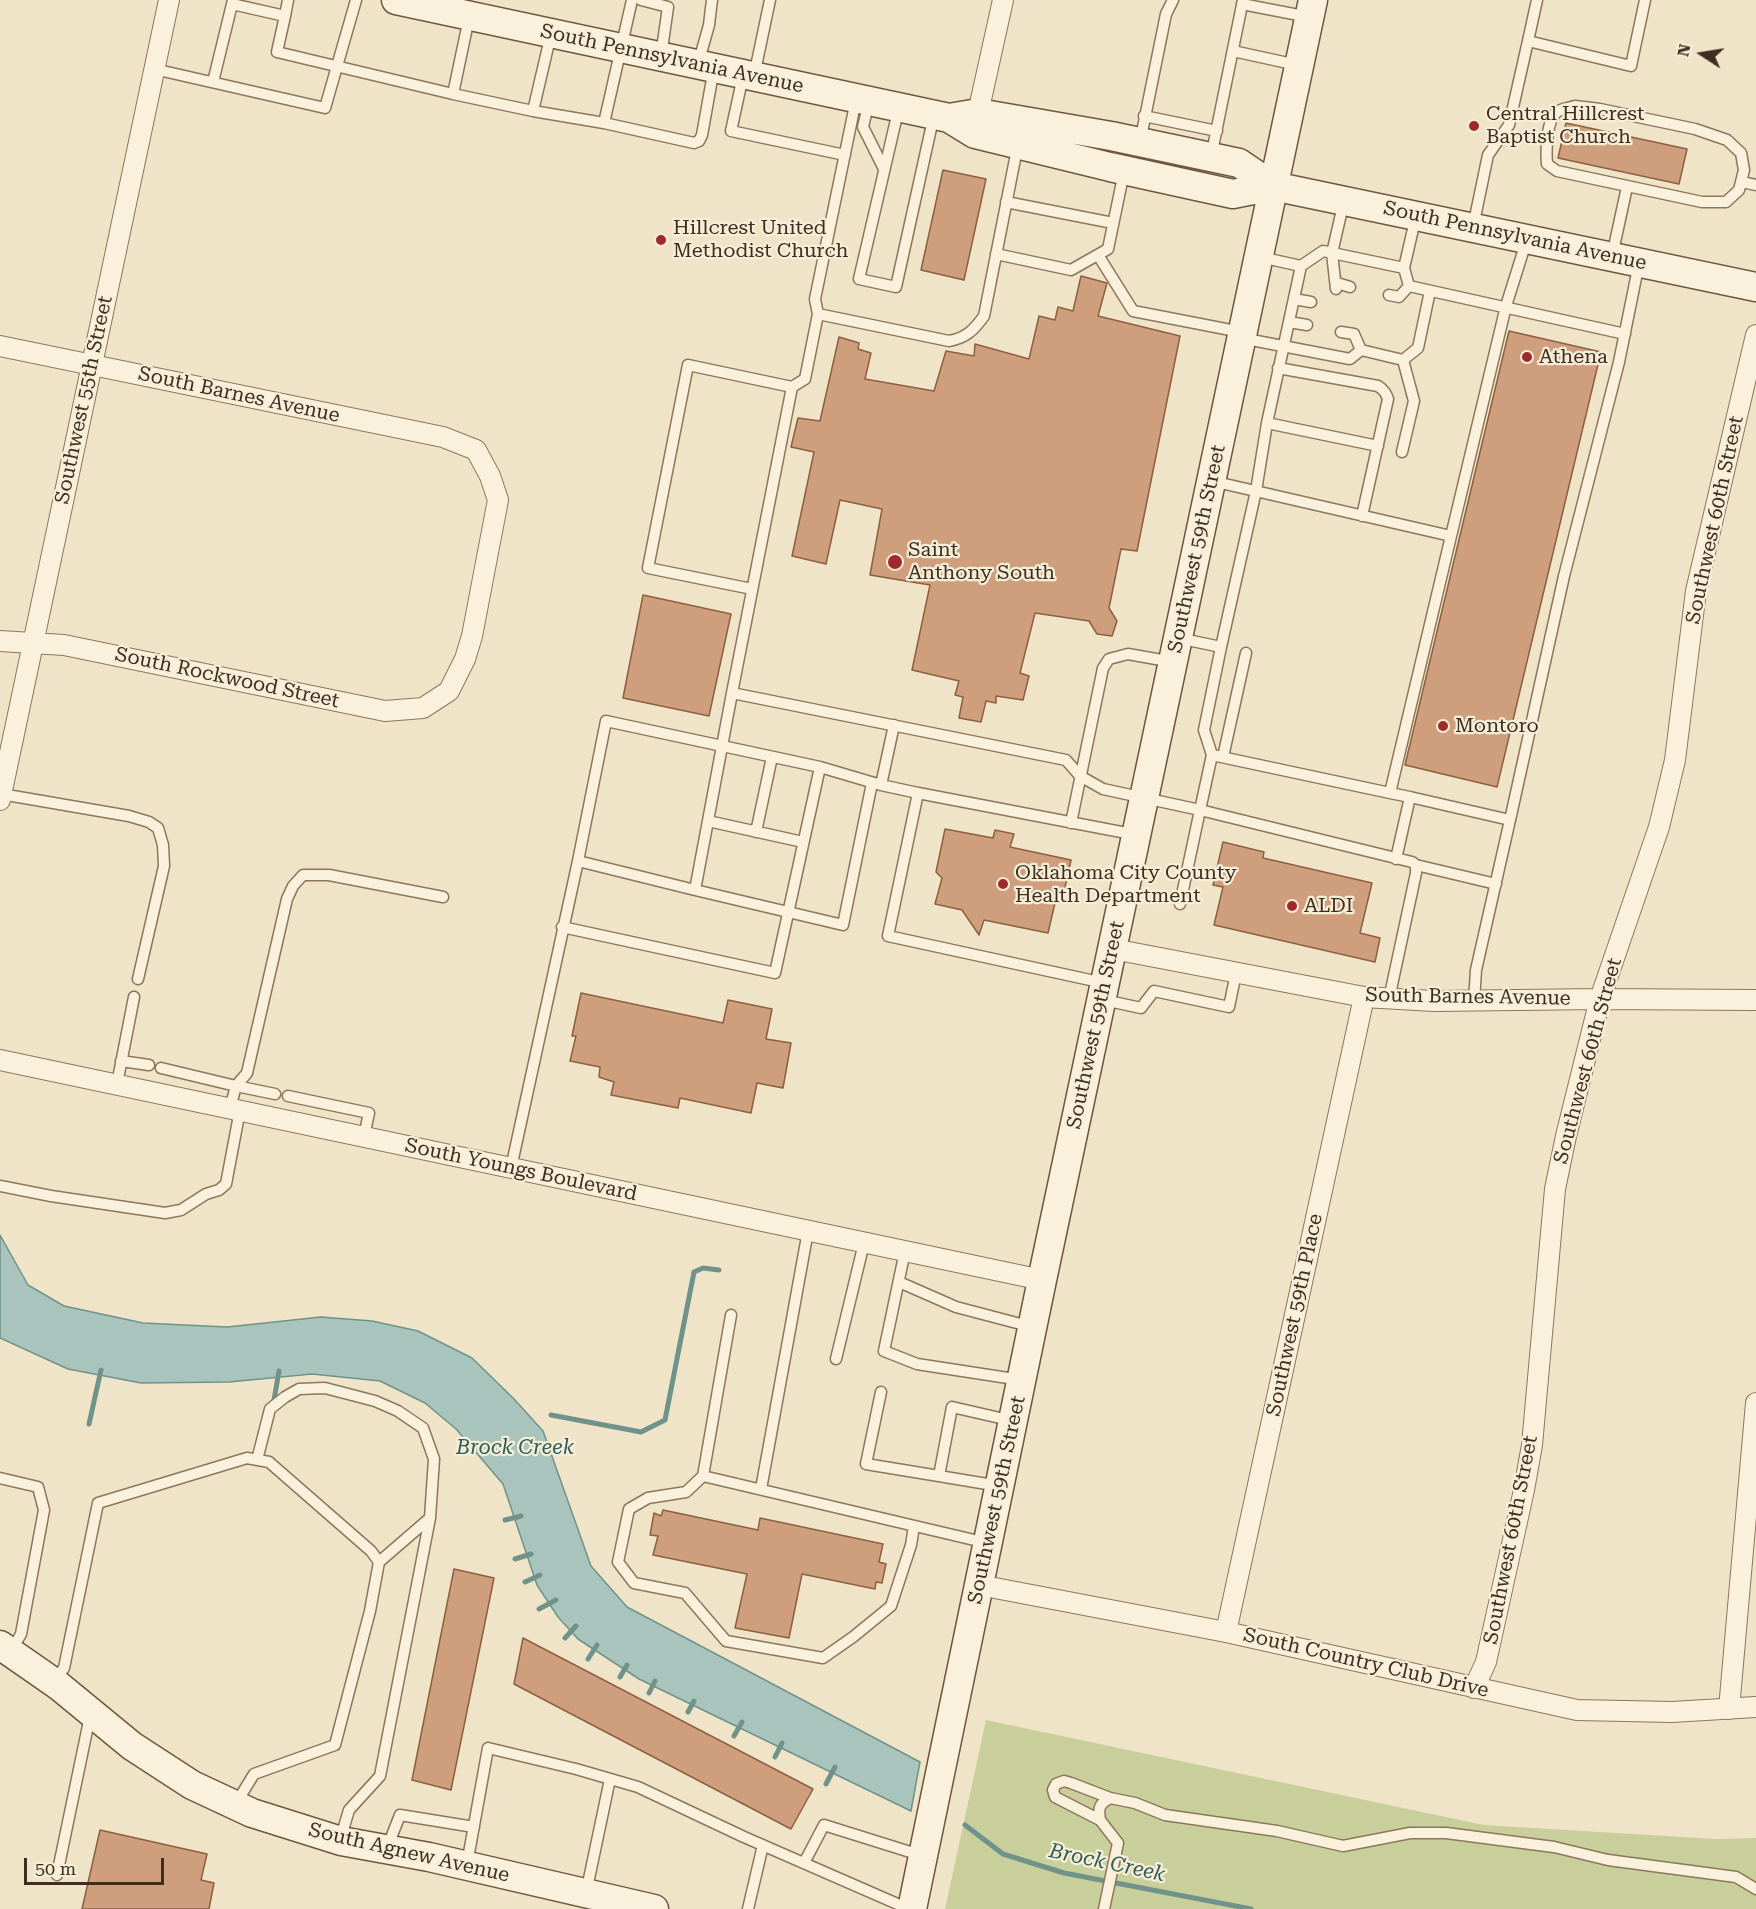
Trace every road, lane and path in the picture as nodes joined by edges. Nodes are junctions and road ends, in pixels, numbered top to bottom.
1 (169, 0) edge
2 (288, 0) edge
3 (356, 0) edge
4 (396, 0) edge
5 (632, 0) edge
6 (641, 0) edge
7 (712, 0) edge
8 (771, 0) edge
9 (1003, 0) edge
10 (1173, 0) edge
11 (1537, 0) edge
12 (1645, 0) edge
13 (232, 2) edge
14 (1243, 2) edge
15 (1311, 9) edge
16 (285, 16) junction
17 (469, 16) junction
18 (551, 33) junction
19 (1528, 41) junction
20 (620, 48) junction
21 (1233, 51) junction
22 (661, 57) junction
23 (1299, 65) junction
24 (338, 66) junction
25 (706, 66) junction
26 (154, 69) junction
27 (748, 75) junction
28 (213, 82) junction
29 (453, 94) junction
30 (863, 100) junction
31 (898, 107) junction
32 (533, 111) junction
33 (978, 113) junction
34 (941, 117) junction
35 (604, 123) junction
36 (1142, 129) junction
37 (1018, 144) junction
38 (1214, 144) junction
39 (845, 155) junction
40 (884, 170) junction
41 (1124, 170) junction
42 (1742, 182) junction
43 (1756, 185) edge
44 (1273, 186) junction
45 (1627, 187) junction
46 (1344, 201) junction
47 (1006, 202) junction
48 (1416, 216) junction
49 (1113, 223) junction
50 (1473, 227) junction
51 (1527, 239) junction
52 (1332, 253) junction
53 (996, 254) junction
54 (1098, 255) junction
55 (1258, 257) junction
56 (1625, 260) junction
57 (1301, 266) junction
58 (1404, 268) junction
59 (1350, 286) dead end
60 (1408, 286) junction
61 (1756, 287) edge
62 (1430, 291) junction
63 (1389, 295) dead end
64 (1294, 298) junction
65 (1311, 302) dead end
66 (1506, 306) junction
67 (818, 314) junction
68 (1289, 322) junction
69 (1306, 325) dead end
70 (1341, 332) dead end
71 (1625, 334) junction
72 (1242, 335) junction
73 (1756, 335) edge
74 (0, 346) edge
75 (1283, 346) junction
76 (1361, 350) junction
77 (1403, 360) junction
78 (91, 365) junction
79 (1278, 368) junction
80 (792, 387) junction
81 (1267, 423) junction
82 (1378, 446) junction
83 (1402, 452) dead end
84 (1212, 481) junction
85 (1256, 491) junction
86 (1362, 516) junction
87 (1451, 536) junction
88 (752, 590) junction
89 (0, 641) edge
90 (33, 643) junction
91 (1221, 647) junction
92 (1176, 650) junction
93 (1246, 653) dead end
94 (449, 691) joint
95 (732, 693) junction
96 (894, 725) junction
97 (722, 747) junction
98 (1212, 754) junction
99 (772, 757) junction
100 (1223, 757) junction
101 (820, 767) junction
102 (1080, 776) junction
103 (877, 784) junction
104 (918, 793) junction
105 (1390, 793) junction
106 (1, 797) edge
107 (1410, 797) junction
108 (1145, 798) junction
109 (1200, 810) junction
110 (708, 820) junction
111 (1510, 820) junction
112 (1071, 823) junction
113 (756, 832) junction
114 (1137, 835) junction
115 (803, 842) junction
116 (1396, 858) junction
117 (578, 861) junction
118 (1416, 865) junction
119 (1496, 884) junction
120 (695, 890) junction
121 (443, 897) dead end
122 (1180, 904) dead end
123 (789, 911) junction
124 (562, 927) junction
125 (1113, 949) junction
126 (1236, 973) junction
127 (138, 979) dead end
128 (1103, 991) junction
129 (134, 997) dead end
130 (1364, 997) junction
131 (1389, 999) junction
132 (1600, 999) junction
133 (1756, 1000) edge
134 (1474, 1001) junction
135 (0, 1060) edge
136 (121, 1061) junction
137 (149, 1065) dead end
138 (161, 1068) dead end
139 (117, 1084) junction
140 (236, 1086) junction
141 (275, 1094) dead end
142 (288, 1096) dead end
143 (235, 1109) junction
144 (364, 1137) junction
145 (511, 1168) junction
146 (0, 1186) edge
147 (808, 1231) junction
148 (864, 1243) junction
149 (905, 1251) junction
150 (1042, 1280) junction
151 (899, 1282) junction
152 (731, 1315) dead end
153 (1033, 1327) junction
154 (836, 1359) dead end
155 (1022, 1380) junction
156 (881, 1392) dead end
157 (1756, 1403) edge
158 (1013, 1421) junction
159 (257, 1460) junction
160 (703, 1476) junction
161 (939, 1476) junction
162 (0, 1478) edge
163 (1000, 1486) junction
164 (761, 1490) junction
165 (430, 1518) junction
166 (914, 1526) junction
167 (988, 1543) junction
168 (379, 1562) junction
169 (979, 1585) junction
170 (1226, 1632) junction
171 (5, 1648) edge
172 (53, 1682) junction
173 (1474, 1688) junction
174 (1756, 1707) edge
175 (1729, 1709) junction
176 (90, 1713) junction
177 (610, 1779) junction
178 (1110, 1798) junction
179 (235, 1805) junction
180 (1100, 1820) junction
181 (474, 1827) junction
182 (340, 1840) junction
183 (763, 1845) junction
184 (387, 1849) junction
185 (923, 1856) junction
186 (804, 1863) junction
187 (467, 1866) junction
188 (57, 1875) dead end
189 (1756, 1888) edge
190 (586, 1893) junction
191 (1104, 1906) edge
192 (654, 1909) edge
193 (748, 1909) edge
194 (911, 1909) edge

1 - 26 street, Southwest 55th Street
2 - 16 lane
3 - 24 lane
4 - 17 main road, South Pennsylvania Avenue
5 - 20 lane
6 - 22 lane
7 - 25 lane
8 - 27 lane
9 - 33 street
10 - 36 lane
11 - 19 lane
12 - 19 lane
13 - 16 lane
13 - 28 lane
14 - 15 lane
14 - 21 lane
15 - 23 main road, Southwest 59th Street
16 - 24 lane
17 - 18 main road, South Pennsylvania Avenue
17 - 29 lane
18 - 20 main road, South Pennsylvania Avenue
18 - 32 lane
19 - 50 lane
20 - 22 main road, South Pennsylvania Avenue
20 - 35 lane
21 - 23 lane
21 - 38 lane
22 - 25 main road, South Pennsylvania Avenue
23 - 44 main road, Southwest 59th Street
24 - 28 lane
24 - 29 lane
25 - 27 main road, South Pennsylvania Avenue
25 - 35 lane
26 - 28 lane
26 - 78 street, Southwest 55th Street
27 - 30 main road, South Pennsylvania Avenue
27 - 39 lane
29 - 32 lane
30 - 31 main road, South Pennsylvania Avenue
30 - 39 lane
30 - 40 lane
31 - 34 main road, South Pennsylvania Avenue
31 - 40 lane
32 - 35 lane
33 - 34 main road, South Pennsylvania Avenue
33 - 36 main road, South Pennsylvania Avenue
34 - 37 main road, South Pennsylvania Avenue
34 - 40 lane
36 - 38 main road, South Pennsylvania Avenue
37 - 41 main road, South Pennsylvania Avenue
37 - 47 lane
38 - 44 main road, South Pennsylvania Avenue
39 - 67 lane
41 - 44 main road, South Pennsylvania Avenue
41 - 49 lane
42 - 43 lane
42 - 45 lane
42 - 45 lane
44 - 46 main road, South Pennsylvania Avenue
44 - 55 main road, Southwest 59th Street
45 - 56 lane
46 - 48 main road, South Pennsylvania Avenue
46 - 52 lane
47 - 49 lane
47 - 53 lane
48 - 50 main road, South Pennsylvania Avenue
48 - 58 lane
49 - 54 lane
50 - 51 main road, South Pennsylvania Avenue
51 - 56 main road, South Pennsylvania Avenue
51 - 66 lane
52 - 57 lane
52 - 58 lane
52 - 59 lane
53 - 54 lane
53 - 67 lane
54 - 72 lane
55 - 57 lane
55 - 72 main road, Southwest 59th Street
56 - 61 main road, South Pennsylvania Avenue
56 - 71 lane
57 - 64 lane
58 - 60 lane
60 - 62 lane
60 - 63 lane
62 - 66 lane
62 - 77 lane
64 - 65 lane
64 - 68 lane
66 - 71 lane
66 - 87 lane
67 - 80 lane
68 - 69 lane
68 - 75 lane
70 - 76 lane
71 - 111 lane
72 - 75 lane
72 - 84 main road, Southwest 59th Street
73 - 132 street, Southwest 60th Street
74 - 78 street, South Barnes Avenue
75 - 76 lane
75 - 79 lane
76 - 77 lane
77 - 83 lane
78 - 90 street, Southwest 55th Street
78 - 94 street, South Barnes Avenue
79 - 81 lane
79 - 82 lane
80 - 88 lane
80 - 88 lane
81 - 82 lane
81 - 85 lane
82 - 86 lane
84 - 85 lane
84 - 92 main road, Southwest 59th Street
85 - 86 lane
85 - 91 lane
86 - 87 lane
87 - 105 lane
88 - 95 lane
89 - 90 street, South Rockwood Street
90 - 94 street, South Rockwood Street
90 - 106 street, Southwest 55th Street
91 - 92 lane
91 - 98 lane
92 - 102 lane
92 - 108 main road, Southwest 59th Street
93 - 100 lane
95 - 96 lane
95 - 97 lane
96 - 102 lane
96 - 103 lane
97 - 99 lane
97 - 110 lane
97 - 117 lane
98 - 100 lane
98 - 109 lane
99 - 101 lane
99 - 113 lane
100 - 105 lane
101 - 103 lane
101 - 115 lane
102 - 108 lane
102 - 112 lane
103 - 104 lane
103 - 123 lane
104 - 112 lane
104 - 128 lane
105 - 107 lane
106 - 127 lane
107 - 111 lane
107 - 116 lane
108 - 109 lane
108 - 114 main road, Southwest 59th Street
109 - 116 lane
109 - 122 lane
110 - 113 lane
110 - 120 lane
111 - 119 lane
112 - 114 lane
113 - 115 lane
114 - 125 main road, Southwest 59th Street
115 - 123 lane
116 - 118 lane
117 - 120 lane
117 - 124 lane
118 - 119 lane
118 - 131 lane
119 - 134 lane
120 - 123 lane
121 - 140 lane
123 - 124 lane
124 - 145 lane
125 - 126 street, South Barnes Avenue
125 - 128 main road, Southwest 59th Street
126 - 128 lane
126 - 130 street, South Barnes Avenue
128 - 150 main road, Southwest 59th Street
129 - 136 lane
130 - 131 street, South Barnes Avenue
130 - 170 street, Southwest 59th Place
131 - 134 street, South Barnes Avenue
132 - 133 street, South Barnes Avenue
132 - 134 street, South Barnes Avenue
132 - 173 street, Southwest 60th Street
135 - 139 street, South Youngs Boulevard
136 - 137 lane
136 - 139 lane
138 - 140 lane
139 - 143 street, South Youngs Boulevard
140 - 141 lane
140 - 143 lane
142 - 144 lane
143 - 144 street, South Youngs Boulevard
143 - 146 lane
144 - 145 street, South Youngs Boulevard
145 - 147 street, South Youngs Boulevard
147 - 148 street, South Youngs Boulevard
147 - 164 lane
148 - 149 street, South Youngs Boulevard
148 - 154 lane
149 - 150 street, South Youngs Boulevard
149 - 151 lane
150 - 153 main road, Southwest 59th Street
151 - 153 lane
151 - 155 lane
152 - 160 lane
153 - 155 main road, Southwest 59th Street
155 - 158 main road, Southwest 59th Street
156 - 161 lane
157 - 175 street
158 - 161 lane
158 - 163 main road, Southwest 59th Street
159 - 165 lane
159 - 168 lane
159 - 172 lane
160 - 164 lane
160 - 166 lane
161 - 163 lane
162 - 171 lane
163 - 167 main road, Southwest 59th Street
164 - 166 lane
165 - 168 lane
165 - 182 lane
166 - 167 lane
167 - 169 main road, Southwest 59th Street
168 - 179 lane
169 - 170 street, South Country Club Drive
169 - 185 main road, Southwest 59th Street
170 - 173 street, South Country Club Drive
171 - 172 main road, South Agnew Avenue
172 - 176 main road, South Agnew Avenue
173 - 175 street, South Country Club Drive
174 - 175 street, South Country Club Drive
176 - 179 main road, South Agnew Avenue
176 - 188 lane
177 - 181 lane
177 - 183 lane
177 - 190 lane
178 - 180 lane
178 - 180 lane
178 - 189 lane
179 - 182 main road, South Agnew Avenue
180 - 191 lane
181 - 184 lane
181 - 187 lane
182 - 184 main road, South Agnew Avenue
183 - 186 lane
183 - 193 lane
184 - 187 main road, South Agnew Avenue
185 - 186 lane
185 - 194 main road, Southwest 59th Street
186 - 194 lane
187 - 190 main road, South Agnew Avenue
190 - 192 main road, South Agnew Avenue

